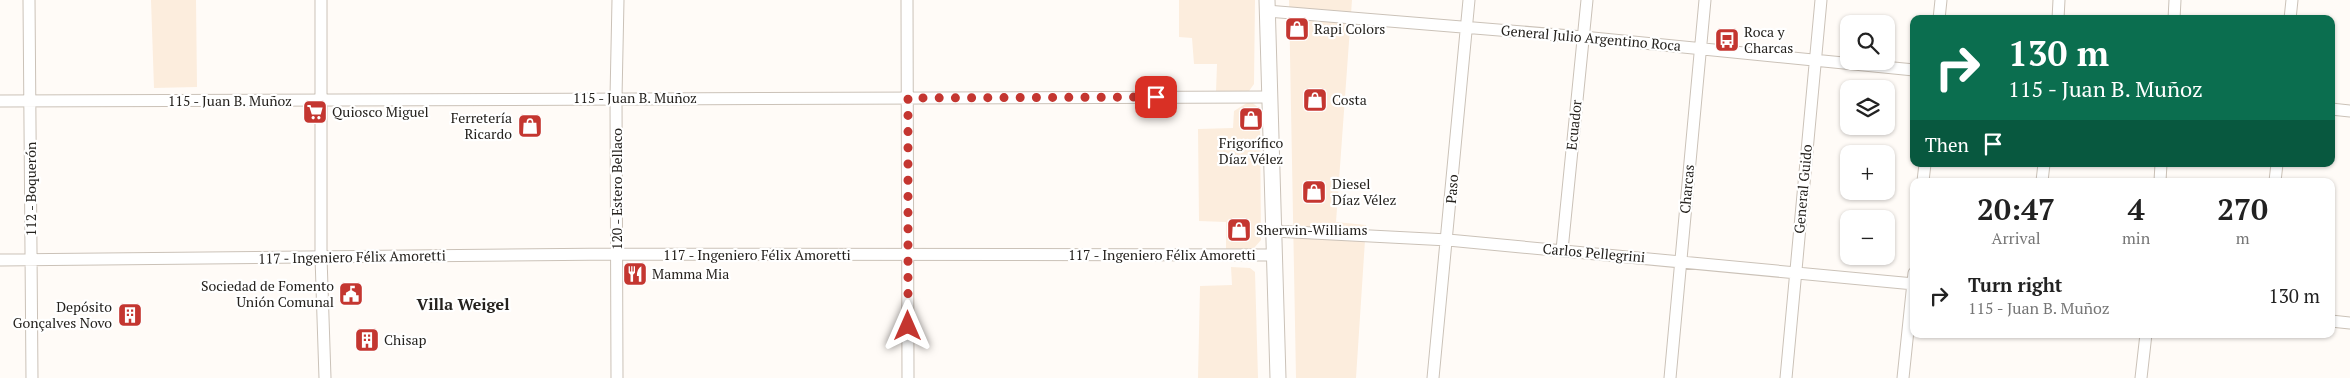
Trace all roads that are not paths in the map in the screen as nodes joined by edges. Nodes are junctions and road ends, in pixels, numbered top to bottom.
1 (30, 0) edge
2 (321, 0) edge
3 (618, 0) edge
4 (907, 0) edge
5 (1469, 0) edge
6 (1587, 0) edge
7 (1705, 0) edge
8 (1821, 0) edge
9 (1941, 0) edge
10 (2059, 0) edge
11 (2175, 0) edge
12 (2292, 0) edge
13 (1267, 6) edge
14 (1939, 15) edge
15 (2058, 15) edge
16 (2174, 15) edge
17 (2290, 15) edge
18 (1467, 27) junction
19 (1583, 37) junction
20 (1701, 49) junction
21 (1816, 61) junction
22 (1910, 70) edge
23 (1270, 97) junction
24 (616, 98) junction
25 (908, 98) junction
26 (0, 101) edge
27 (31, 101) junction
28 (322, 101) junction
29 (2335, 109) edge
30 (2350, 111) edge
31 (1274, 231) junction
32 (1448, 240) junction
33 (1562, 250) junction
34 (617, 254) junction
35 (1274, 255) junction
36 (908, 256) junction
37 (322, 257) junction
38 (0, 260) edge
39 (30, 260) junction
40 (1681, 261) junction
41 (1796, 271) junction
42 (1910, 280) edge
43 (1910, 309) edge
44 (2335, 321) edge
45 (2350, 323) edge
46 (2146, 338) edge
47 (32, 378) edge
48 (325, 378) edge
49 (617, 378) edge
50 (908, 378) edge
51 (1278, 378) edge
52 (1433, 378) edge
53 (1670, 378) edge
54 (1786, 378) edge
55 (1903, 378) edge
56 (2141, 378) edge

1 - 27 street, 112 - Boquerón
2 - 28 street
3 - 24 street, 120 - Estero Bellaco
4 - 25 street
5 - 18 street, Paso
6 - 19 street, Ecuador
7 - 20 street, Charcas
8 - 21 street, General Guido
9 - 14 street
10 - 15 street
11 - 16 street
12 - 17 street
13 - 18 street, General Julio Argentino Roca
13 - 23 main road
18 - 19 street, General Julio Argentino Roca
18 - 32 street, Paso
19 - 20 street, General Julio Argentino Roca
19 - 33 street, Ecuador
20 - 21 street, General Julio Argentino Roca
20 - 40 street, Charcas
21 - 22 street, General Julio Argentino Roca
21 - 41 street, General Guido
23 - 25 street, 115 - Juan B. Muñoz
23 - 31 main road
24 - 25 street, 115 - Juan B. Muñoz
24 - 28 street, 115 - Juan B. Muñoz
24 - 34 street, 120 - Estero Bellaco
25 - 36 street
26 - 27 street, 115 - Juan B. Muñoz
27 - 28 street, 115 - Juan B. Muñoz
27 - 39 street, 112 - Boquerón
28 - 37 street
29 - 30 street
31 - 32 street, Carlos Pellegrini
31 - 35 main road
32 - 33 street, Carlos Pellegrini
32 - 52 street, Paso
33 - 40 street, Carlos Pellegrini
34 - 36 street, 117 - Ingeniero Félix Amoretti
34 - 37 street, 117 - Ingeniero Félix Amoretti
34 - 49 street, 120 - Estero Bellaco
35 - 36 street, 117 - Ingeniero Félix Amoretti
35 - 51 main road
36 - 50 street
37 - 39 street, 117 - Ingeniero Félix Amoretti
37 - 48 street
38 - 39 street, 117 - Ingeniero Félix Amoretti
39 - 47 street, 112 - Boquerón
40 - 41 street, Carlos Pellegrini
40 - 53 street, Charcas
41 - 42 street, Carlos Pellegrini
41 - 54 street, General Guido
43 - 55 street
44 - 45 street
46 - 56 street

